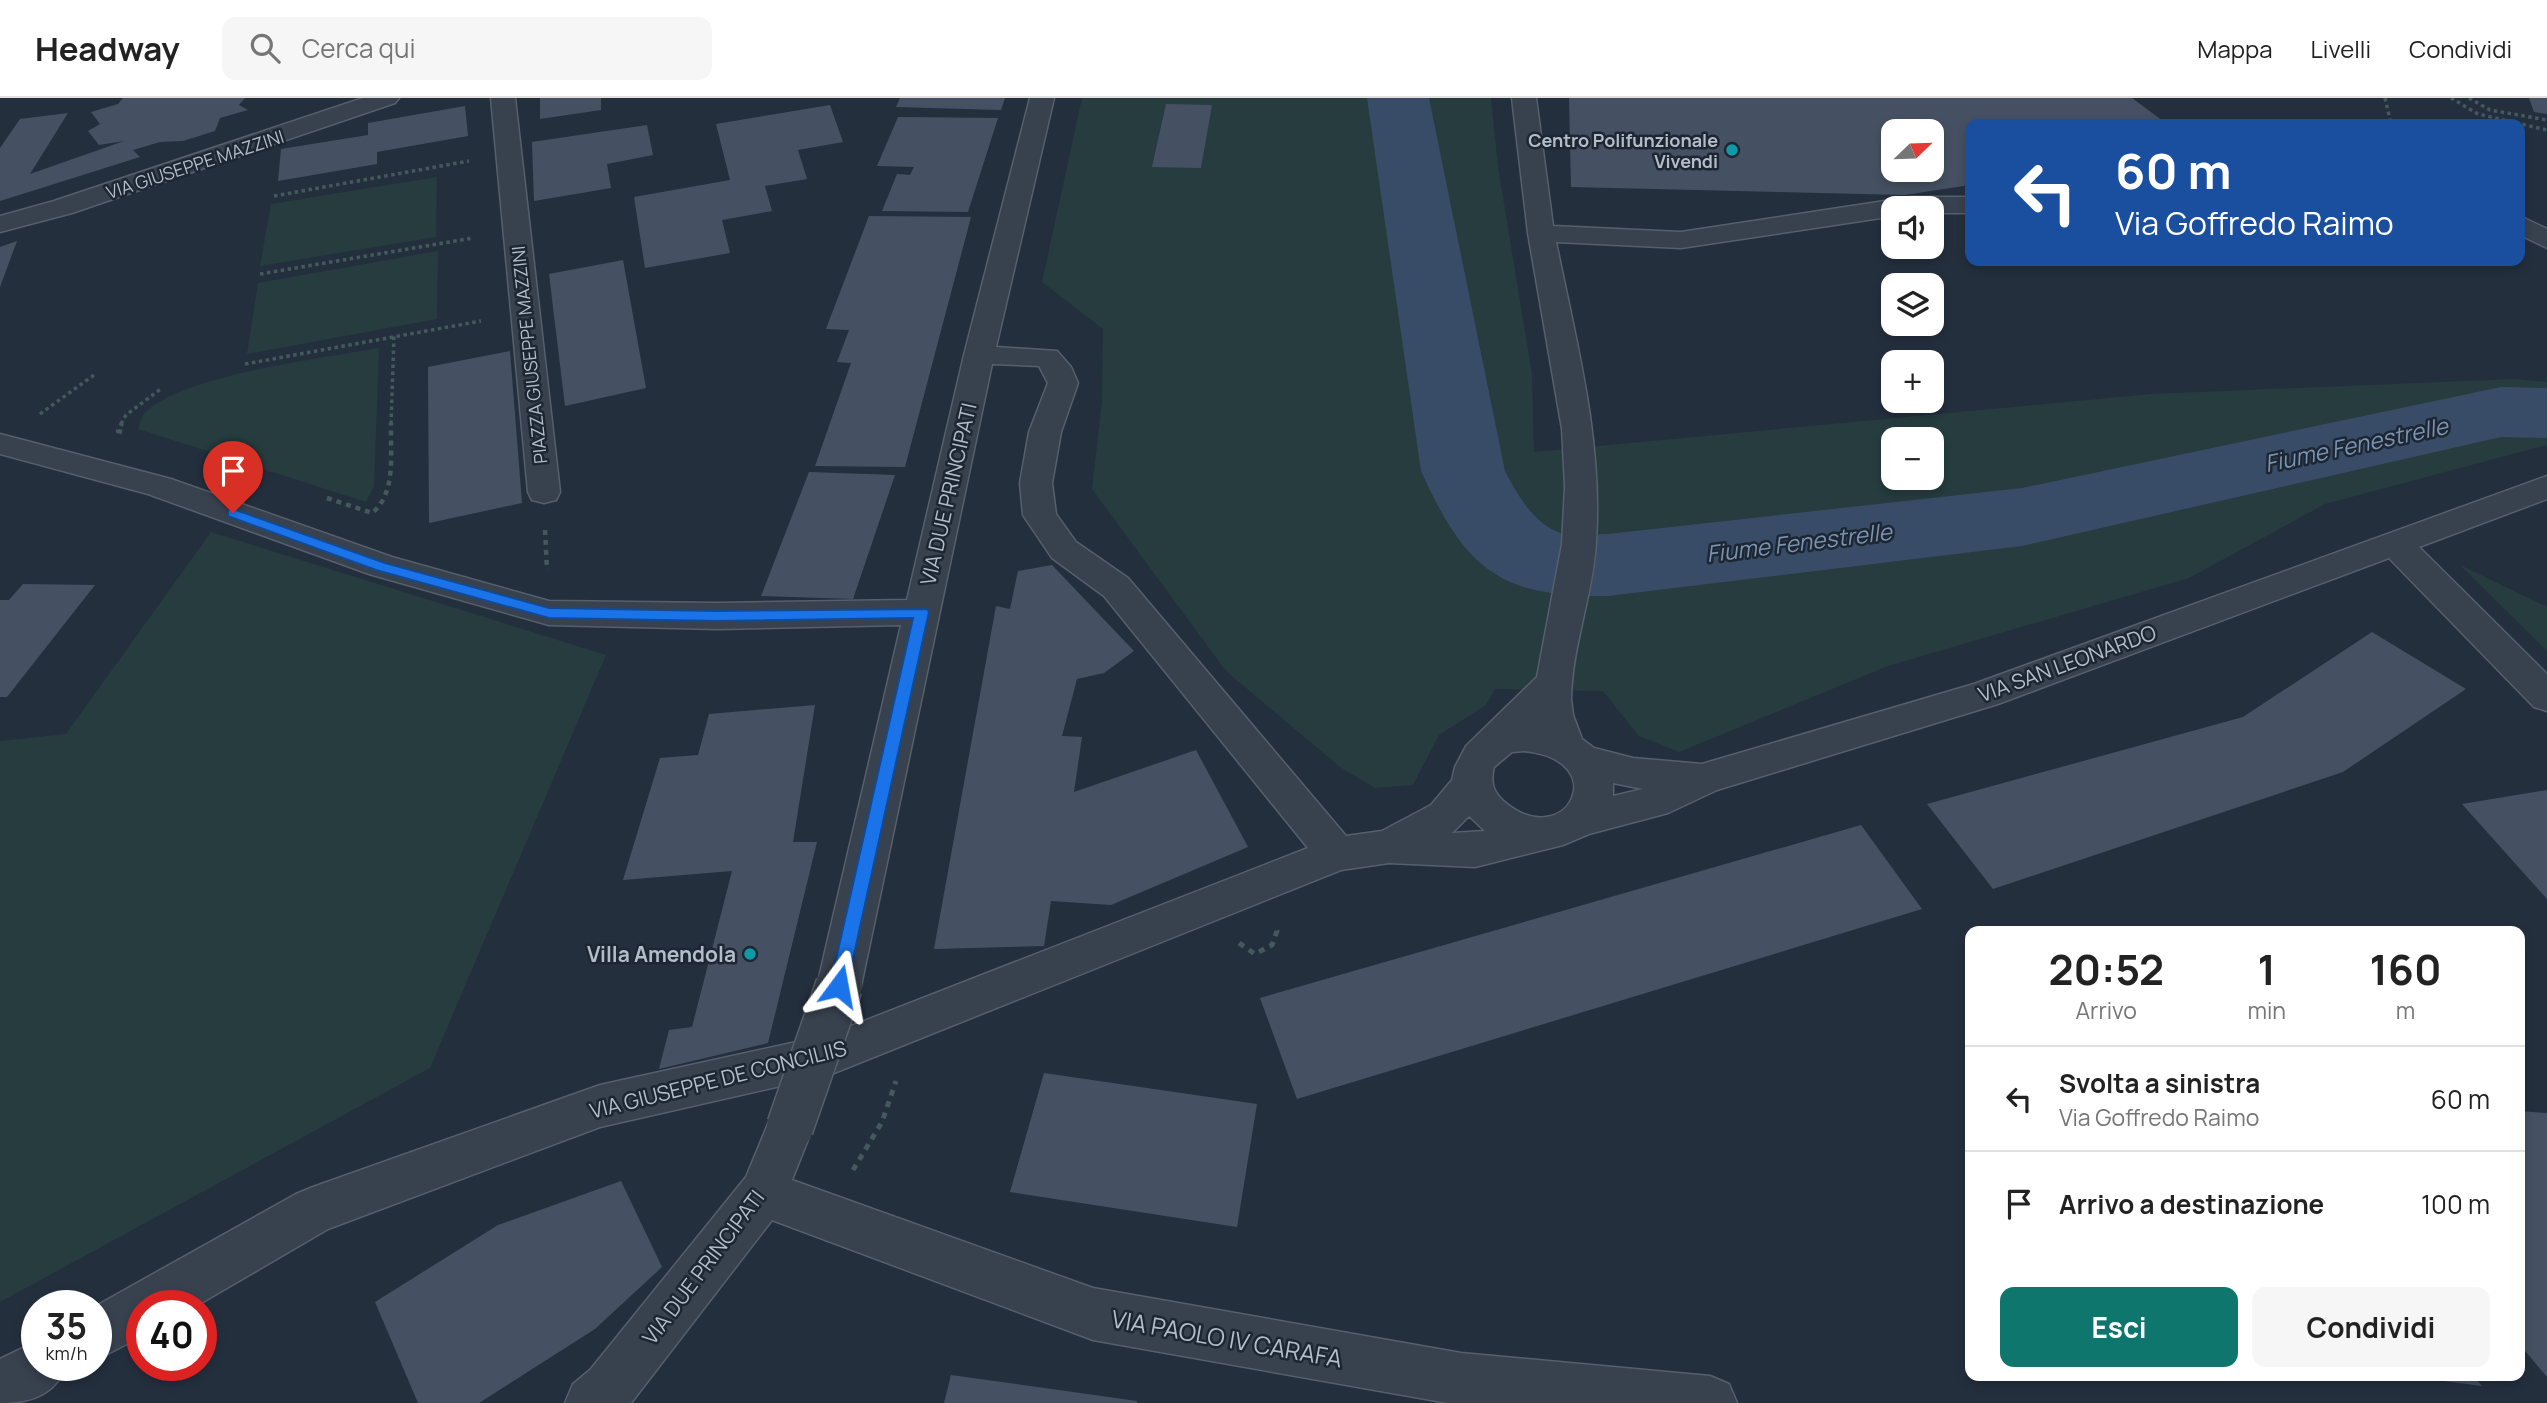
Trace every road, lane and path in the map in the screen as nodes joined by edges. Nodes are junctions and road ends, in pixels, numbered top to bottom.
1 (387, 98) edge
2 (503, 98) edge
3 (1042, 98) edge
4 (1524, 98) edge
5 (1550, 98) edge
6 (2385, 98) edge
7 (2451, 98) edge
8 (2469, 98) edge
9 (2391, 119) edge
10 (2500, 119) edge
11 (2547, 120) edge
12 (2525, 125) edge
13 (1527, 127) junction
14 (2547, 130) edge
15 (507, 154) junction
16 (274, 196) dead end
17 (1965, 205) edge
18 (0, 224) edge
19 (2525, 227) edge
20 (515, 231) junction
21 (1541, 233) junction
22 (2547, 240) edge
23 (2525, 247) edge
24 (2547, 249) edge
25 (260, 274) dead end
26 (524, 313) junction
27 (394, 336) junction
28 (979, 355) junction
29 (245, 364) dead end
30 (94, 375) dead end
31 (162, 388) dead end
32 (31, 420) dead end
33 (130, 435) dead end
34 (0, 444) edge
35 (2547, 487) edge
36 (544, 492) joint
37 (321, 496) dead end
38 (2396, 544) junction
39 (921, 612) junction
40 (549, 613) junction
41 (1555, 676) junction
42 (2547, 697) edge
43 (1493, 745) junction
44 (1574, 753) junction
45 (1704, 779) junction
46 (1471, 783) junction
47 (1563, 826) junction
48 (1389, 847) junction
49 (1337, 854) junction
50 (908, 1075) dead end
51 (763, 1193) junction
52 (825, 1216) junction
53 (174, 1290) edge
54 (21, 1376) edge
55 (0, 1388) edge
56 (592, 1403) edge
57 (1710, 1403) edge

1 - 18 street, VIA GIUSEPPE MAZZINI
2 - 15 street, PIAZZA GIUSEPPE MAZZINI
3 - 28 street, VIA DUE PRINCIPATI
4 - 13 street
5 - 13 street
6 - 9 path
7 - 10 path
8 - 11 path
12 - 14 path
13 - 21 street
15 - 16 path
15 - 20 street, PIAZZA GIUSEPPE MAZZINI
17 - 21 street
19 - 22 street
20 - 25 path
20 - 26 street, PIAZZA GIUSEPPE MAZZINI
21 - 41 street
23 - 24 street
26 - 27 path
26 - 36 street, PIAZZA GIUSEPPE MAZZINI
27 - 29 path
27 - 37 path
28 - 39 street, VIA DUE PRINCIPATI
28 - 49 street
30 - 32 path
31 - 33 path
34 - 40 street
35 - 38 street, VIA SAN LEONARDO
36 - 40 path, PIAZZA GIUSEPPE MAZZINI
38 - 42 street
38 - 45 street, VIA SAN LEONARDO
39 - 40 street
39 - 51 street, VIA DUE PRINCIPATI, bridge
41 - 43 street
41 - 44 street
43 - 44 street
43 - 46 street
44 - 45 street
44 - 47 street
45 - 47 street, VIA SAN LEONARDO
46 - 47 street
46 - 48 street
47 - 48 street, VIA SAN LEONARDO
48 - 49 street
49 - 53 street, VIA GIUSEPPE DE CONCILIIS
50 - 52 path
51 - 52 street, VIA PAOLO IV CARAFA
51 - 56 street, VIA DUE PRINCIPATI
52 - 57 street, VIA PAOLO IV CARAFA
54 - 55 street

